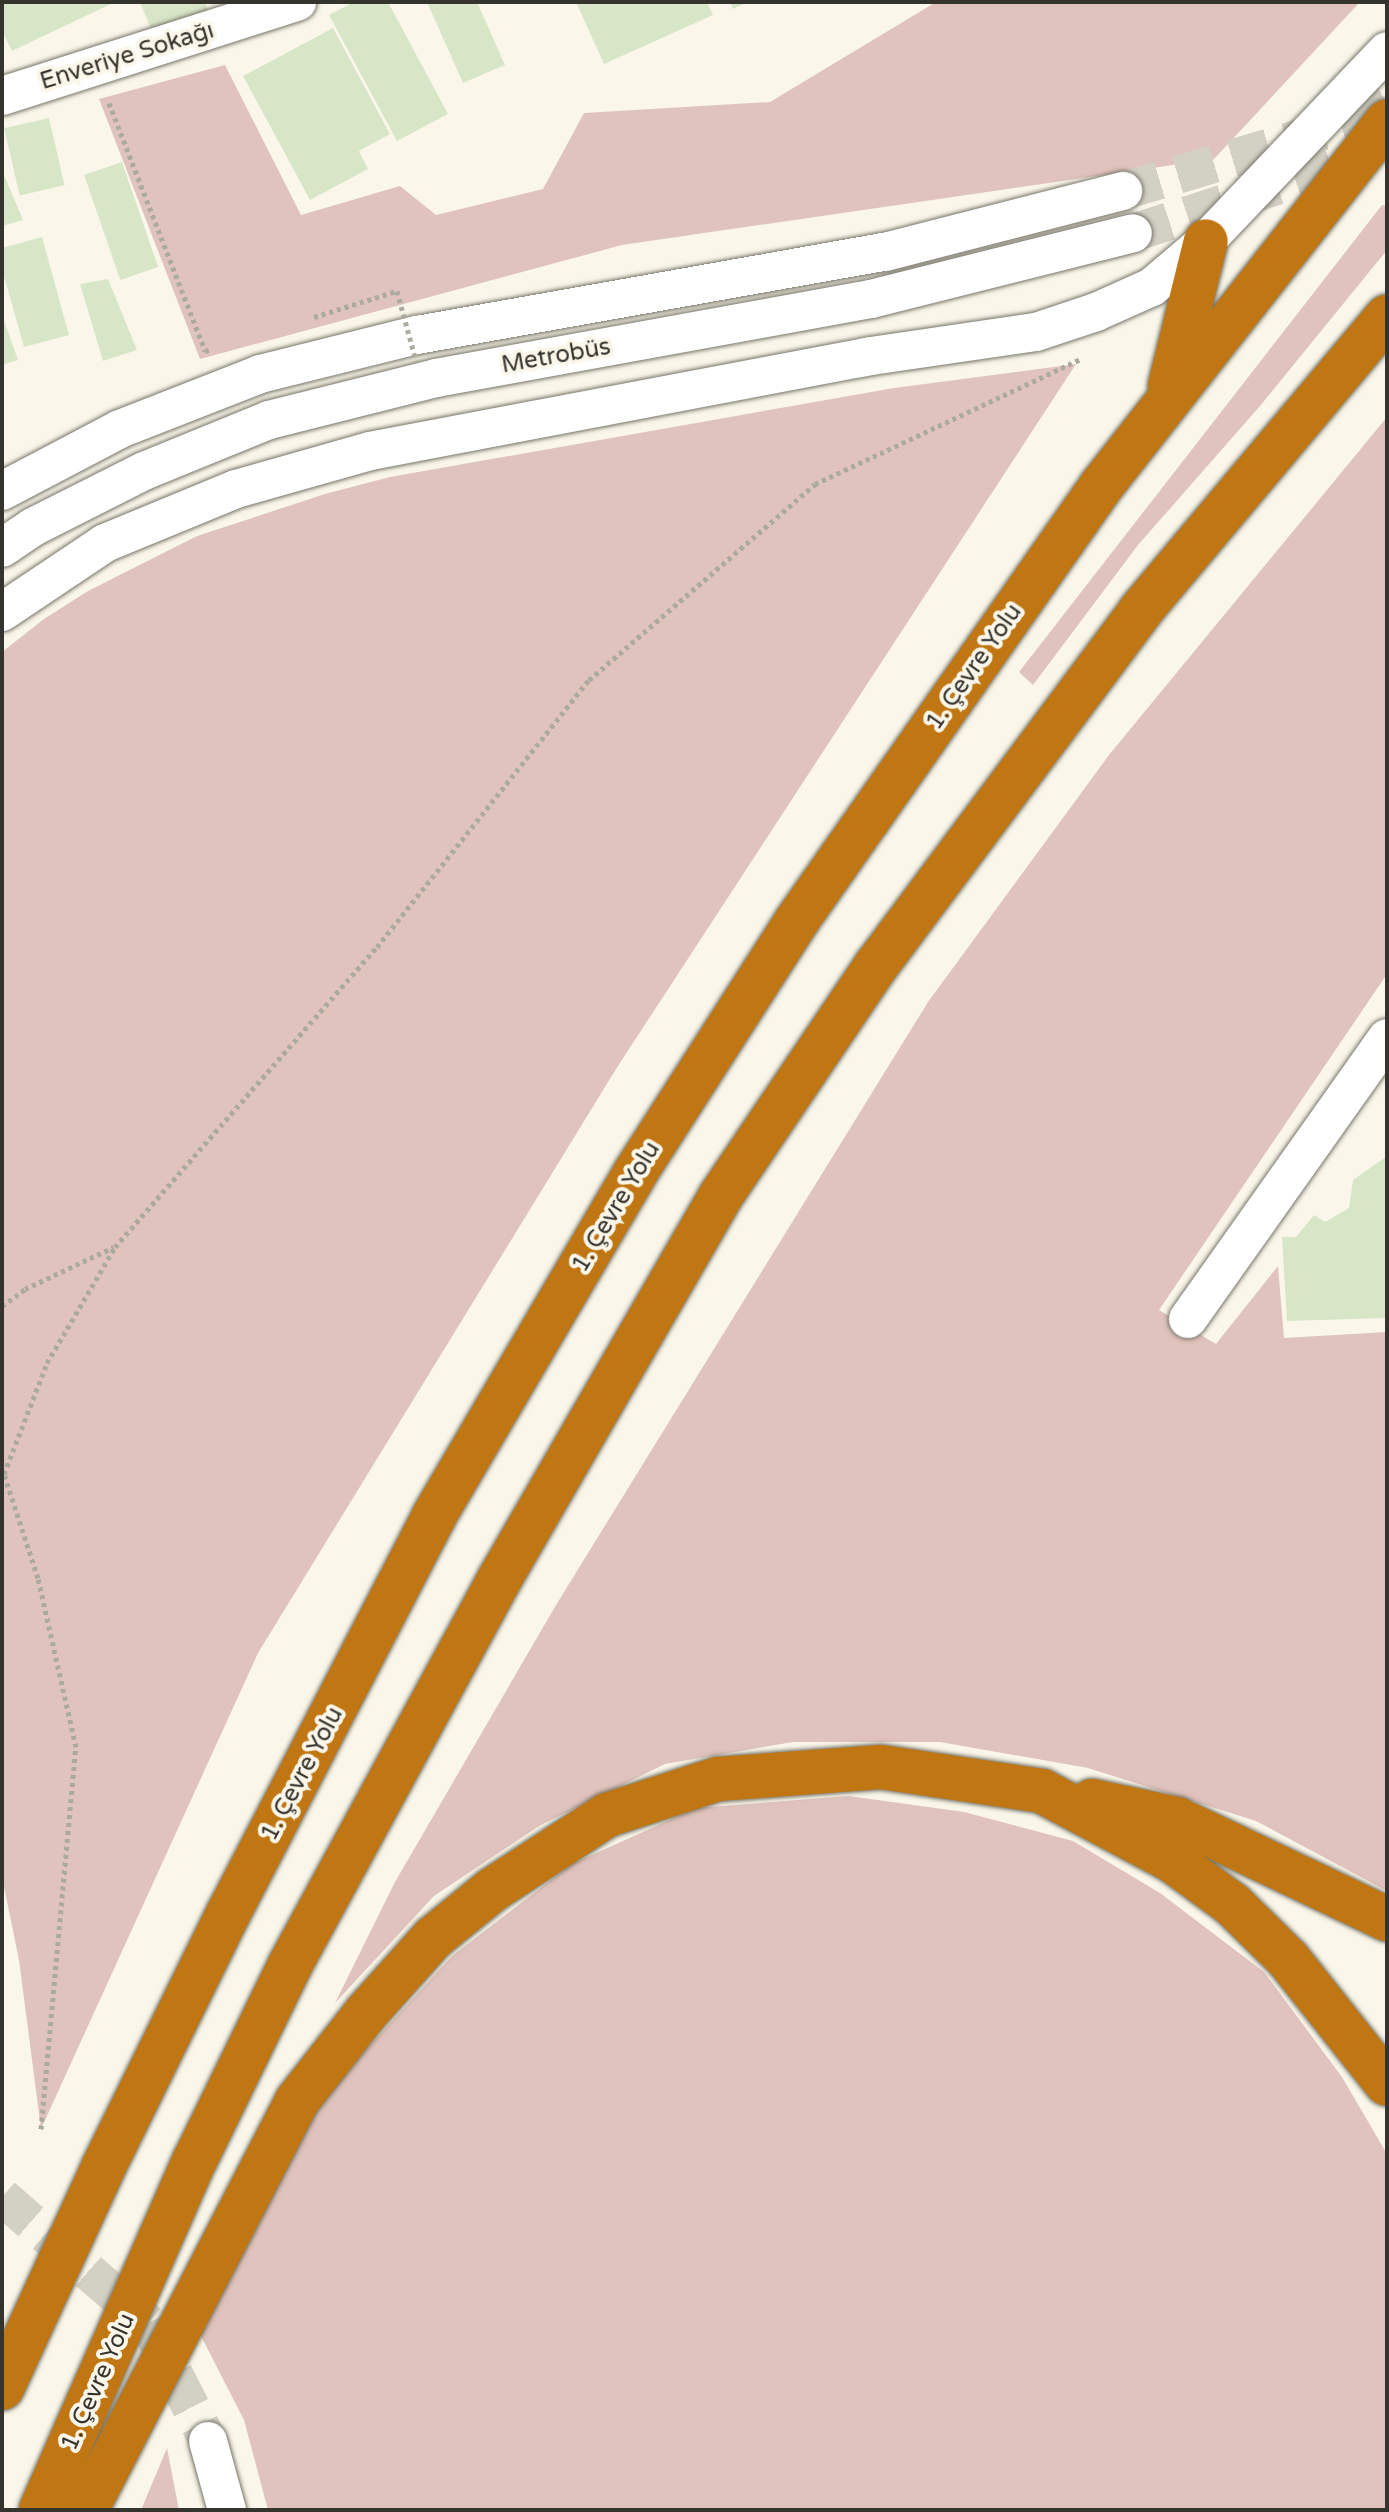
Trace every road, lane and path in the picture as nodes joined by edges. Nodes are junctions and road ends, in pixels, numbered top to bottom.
1 (297, 2) edge
2 (1387, 51) edge
3 (94, 64) junction
4 (2, 96) edge
5 (1387, 122) edge
6 (1123, 191) tunnel mouth
7 (1133, 233) tunnel mouth
8 (1206, 241) junction
9 (354, 305) dead end
10 (1387, 317) edge
11 (205, 351) dead end
12 (1087, 353) dead end
13 (416, 361) dead end
14 (1165, 403) junction
15 (2, 491) edge
16 (2, 548) edge
17 (2, 612) edge
18 (1387, 1038) edge
19 (115, 1247) junction
20 (2, 1306) edge
21 (1188, 1319) dead end
22 (1042, 1791) junction
23 (1387, 1919) edge
24 (1387, 2084) edge
25 (41, 2129) dead end
26 (2, 2388) edge
27 (208, 2441) tunnel mouth
28 (41, 2510) edge
29 (86, 2510) edge
30 (227, 2510) edge

1 - 3 street, Enveriye Sokağı
2 - 8 street
3 - 4 street, Enveriye Sokağı
3 - 11 path
5 - 14 highway, 1. Çevre Yolu
6 - 15 street, Metrobüs
7 - 16 street, Metrobüs
8 - 14 highway
8 - 17 street
9 - 13 path, bridge
10 - 28 highway, 1. Çevre Yolu
12 - 19 path
14 - 26 highway, 1. Çevre Yolu
18 - 21 street
19 - 20 path
19 - 25 path
22 - 23 highway
22 - 24 highway
22 - 29 highway
27 - 30 street

